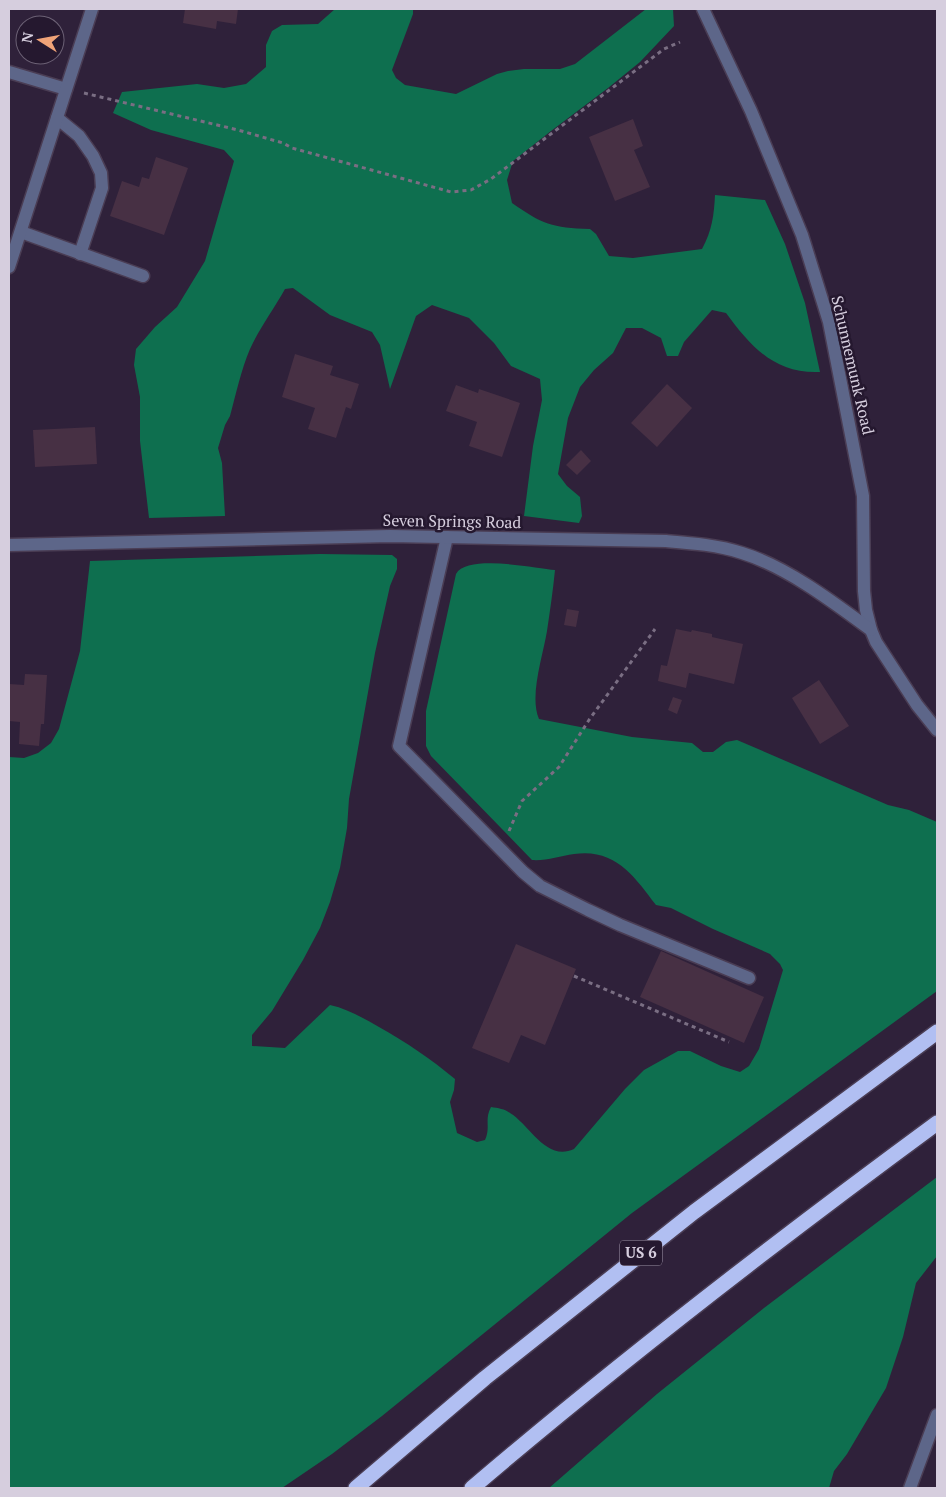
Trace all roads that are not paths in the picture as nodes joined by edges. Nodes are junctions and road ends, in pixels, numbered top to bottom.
1 (92, 9) edge
2 (703, 9) edge
3 (9, 72) edge
4 (66, 89) junction
5 (57, 118) junction
6 (21, 232) junction
7 (80, 254) junction
8 (9, 267) edge
9 (143, 276) dead end
10 (447, 537) junction
11 (9, 545) edge
12 (871, 630) junction
13 (937, 730) edge
14 (749, 978) dead end
15 (937, 1032) edge
16 (937, 1124) edge
17 (937, 1415) edge
18 (356, 1488) edge
19 (472, 1488) edge
20 (910, 1488) edge

1 - 4 street
2 - 12 street, Schunnemunk Road
3 - 4 street
4 - 5 street
5 - 6 street
5 - 7 street
6 - 7 street
6 - 8 street
7 - 9 street
10 - 11 street, Seven Springs Road
10 - 12 street, Seven Springs Road
10 - 14 street
12 - 13 street, Schunnemunk Road
15 - 18 highway, US 6
16 - 19 highway
17 - 20 street

